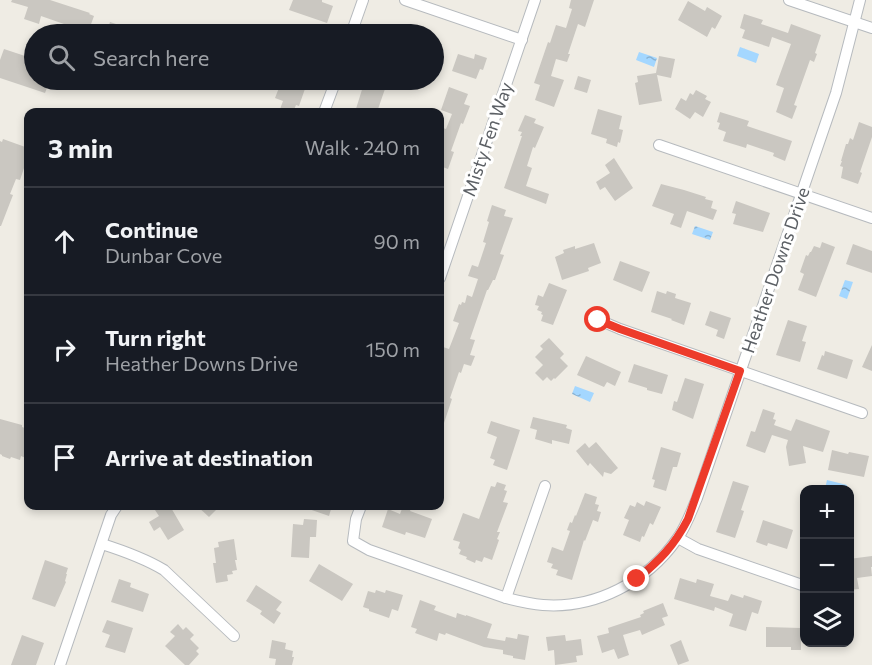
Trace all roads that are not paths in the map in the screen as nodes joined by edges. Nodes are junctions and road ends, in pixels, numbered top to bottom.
1 (363, 0) edge
2 (405, 0) edge
3 (535, 0) edge
4 (789, 0) edge
5 (860, 0) edge
6 (855, 22) junction
7 (355, 24) edge
8 (872, 28) edge
9 (522, 40) junction
10 (332, 90) edge
11 (326, 108) edge
12 (659, 145) dead end
13 (802, 194) junction
14 (872, 218) edge
15 (444, 266) edge
16 (598, 320) dead end
17 (740, 371) junction
18 (862, 413) dead end
19 (545, 486) dead end
20 (114, 510) edge
21 (359, 510) edge
22 (678, 538) junction
23 (102, 544) junction
24 (800, 584) edge
25 (506, 598) junction
26 (234, 636) dead end
27 (60, 665) edge

1 - 7 street
2 - 9 street
3 - 9 street, Misty Fen Way
4 - 6 street
5 - 6 street, Heather Downs Drive
6 - 8 street
6 - 13 street, Heather Downs Drive
9 - 15 street, Misty Fen Way
10 - 11 street
12 - 13 street
13 - 14 street
13 - 17 street, Heather Downs Drive
16 - 17 street
17 - 18 street
17 - 22 street, Heather Downs Drive
19 - 25 street
20 - 23 street
21 - 25 street, Heather Downs Drive
22 - 24 street
22 - 25 street, Heather Downs Drive
23 - 26 street
23 - 27 street

